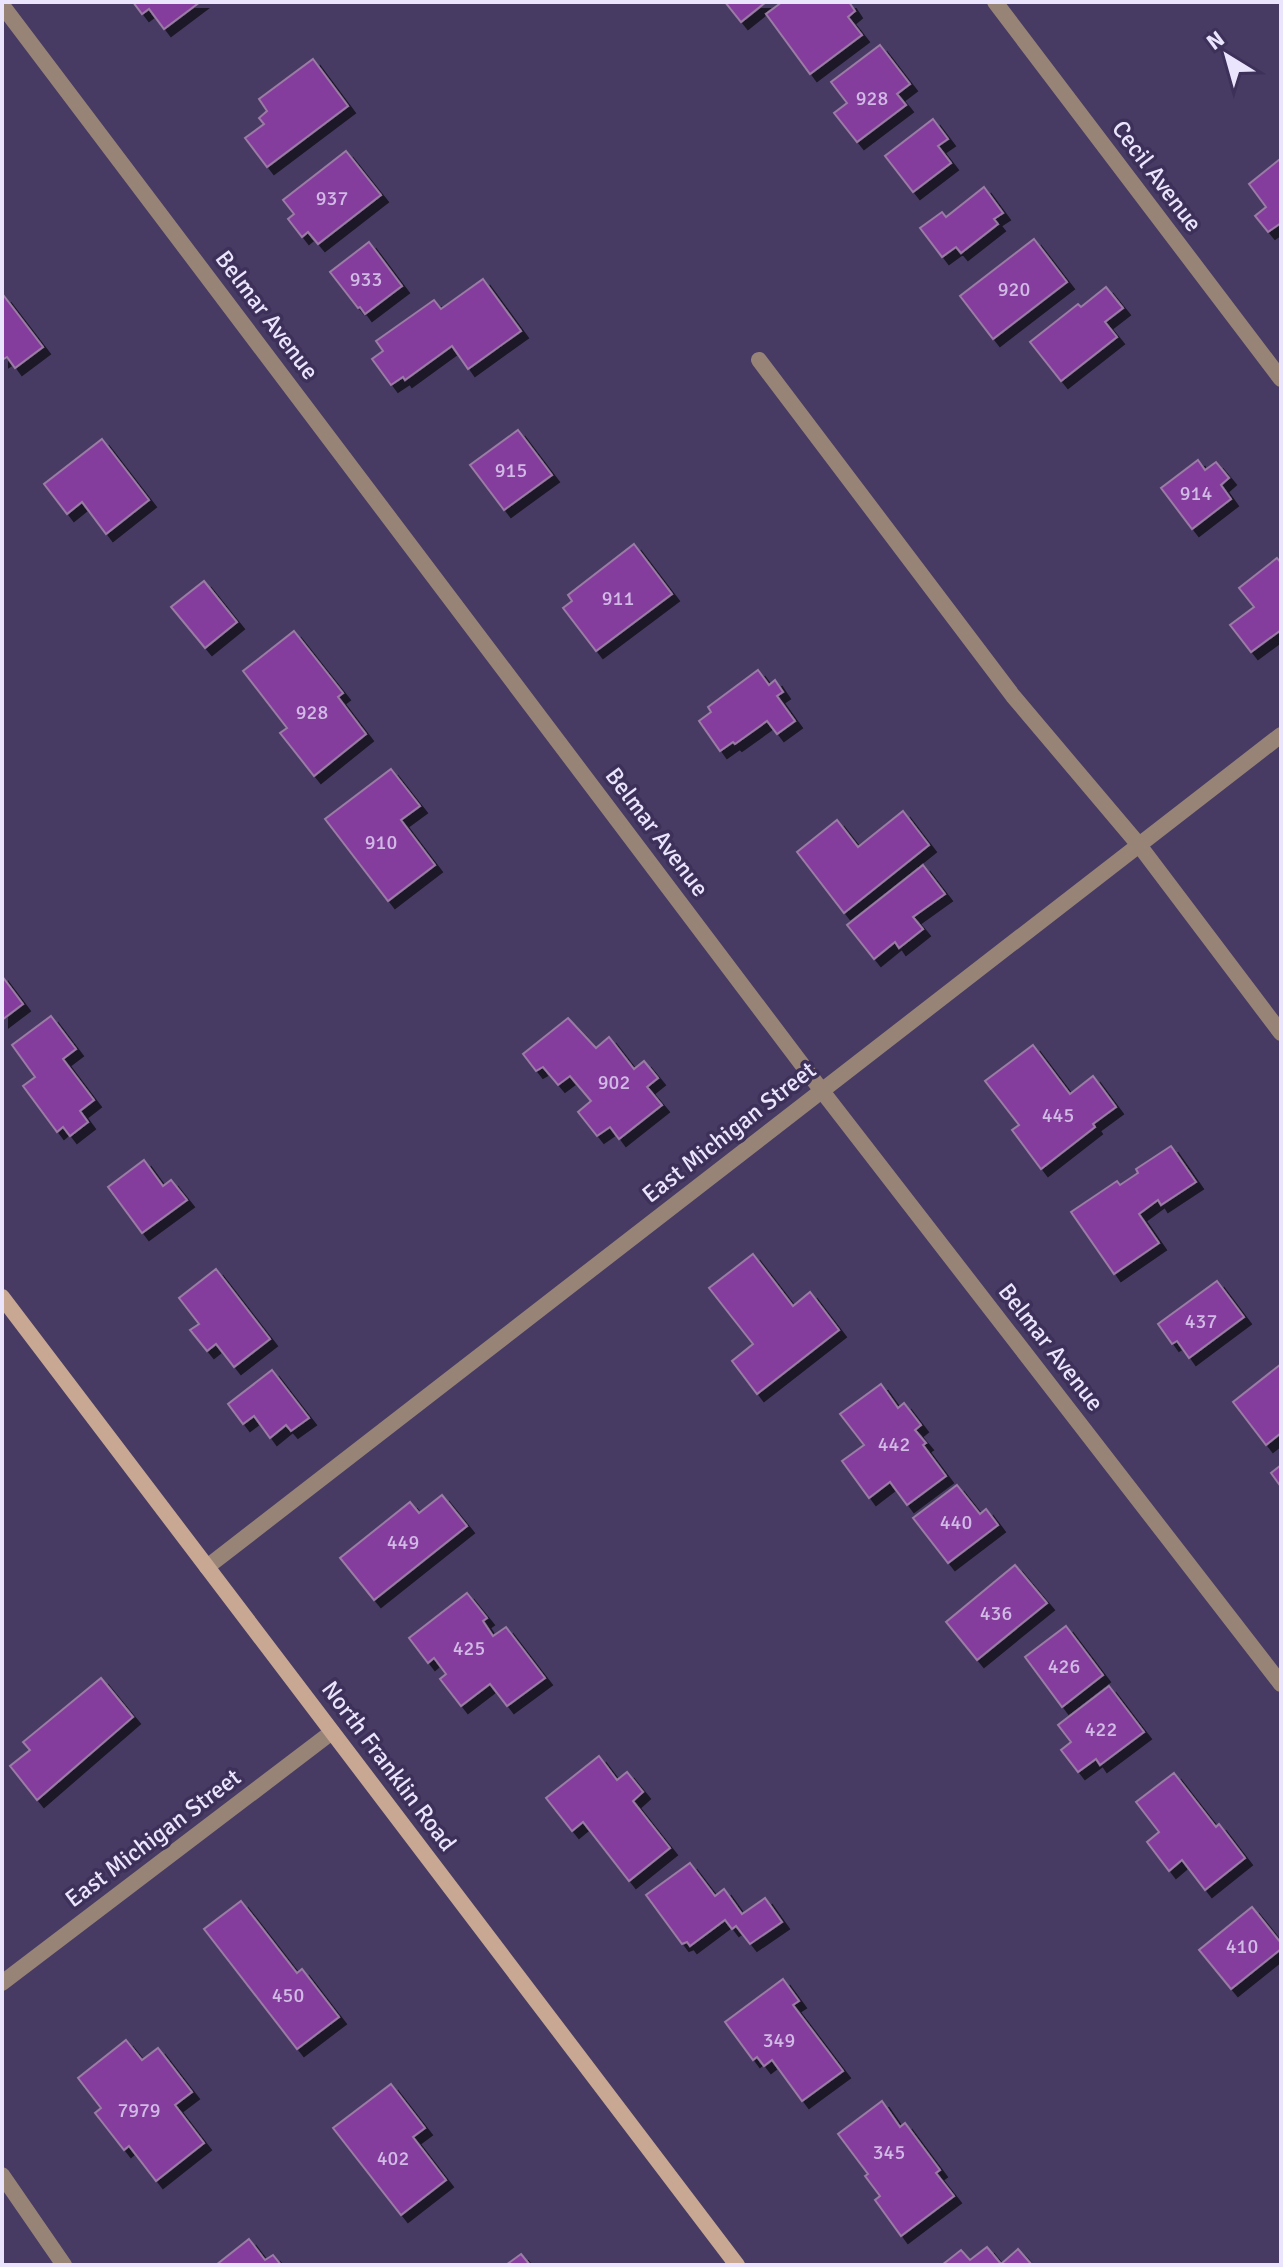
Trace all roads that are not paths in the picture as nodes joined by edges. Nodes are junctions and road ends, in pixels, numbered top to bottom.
1 (995, 2) edge
2 (2, 5) edge
3 (759, 360) dead end
4 (1281, 379) edge
5 (1281, 735) edge
6 (1139, 845) junction
7 (1281, 1033) edge
8 (822, 1091) junction
9 (2, 1297) edge
10 (207, 1567) junction
11 (1281, 1684) edge
12 (332, 1732) junction
13 (2, 1983) edge
14 (2, 2175) edge
15 (64, 2265) edge
16 (737, 2265) edge

1 - 4 street, Cecil Avenue
2 - 8 street, Belmar Avenue
3 - 6 street
5 - 6 street, East Michigan Street
6 - 7 street
6 - 8 street, East Michigan Street
8 - 10 street, East Michigan Street
8 - 11 street, Belmar Avenue
9 - 10 main road, North Franklin Road
10 - 12 main road, North Franklin Road
12 - 13 street, East Michigan Street
12 - 16 main road, North Franklin Road
14 - 15 street

